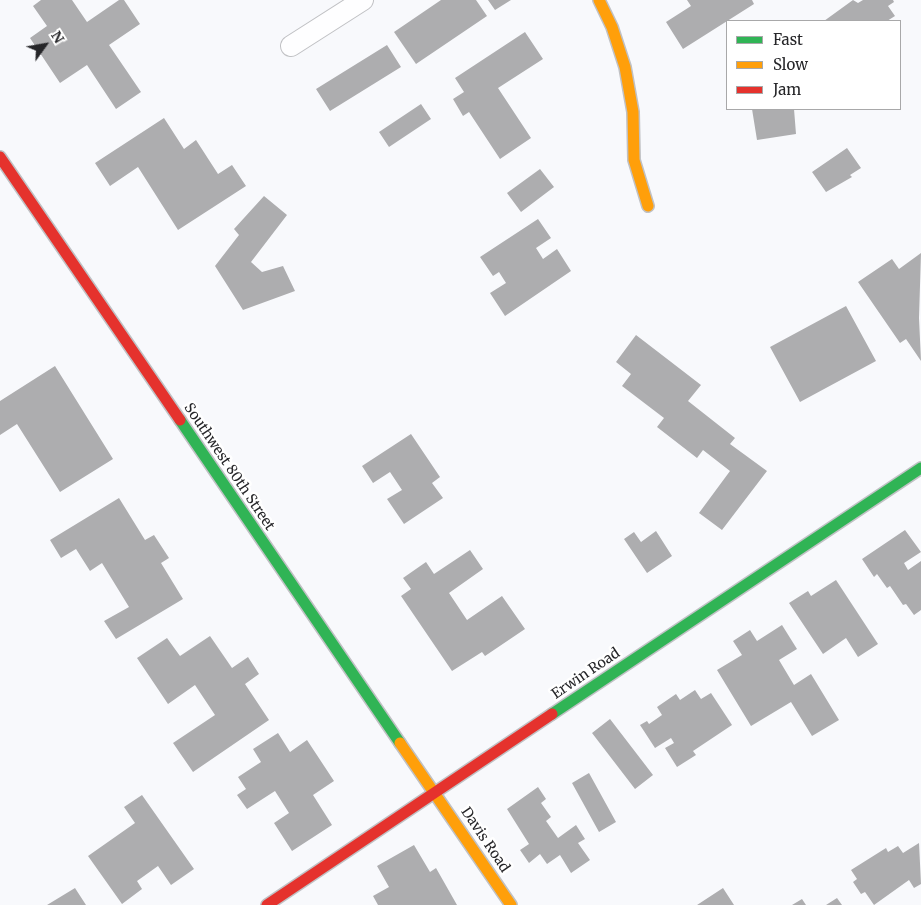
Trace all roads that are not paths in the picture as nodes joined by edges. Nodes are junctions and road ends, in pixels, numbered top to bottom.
1 (363, 0) edge
2 (599, 0) edge
3 (292, 46) dead end
4 (0, 157) edge
5 (648, 206) dead end
6 (921, 468) edge
7 (435, 792) junction
8 (267, 905) edge
9 (511, 905) edge

1 - 3 street
2 - 5 street
4 - 7 street, Southwest 80th Street
6 - 7 street, Erwin Road
7 - 8 street, Erwin Road
7 - 9 street, Davis Road

